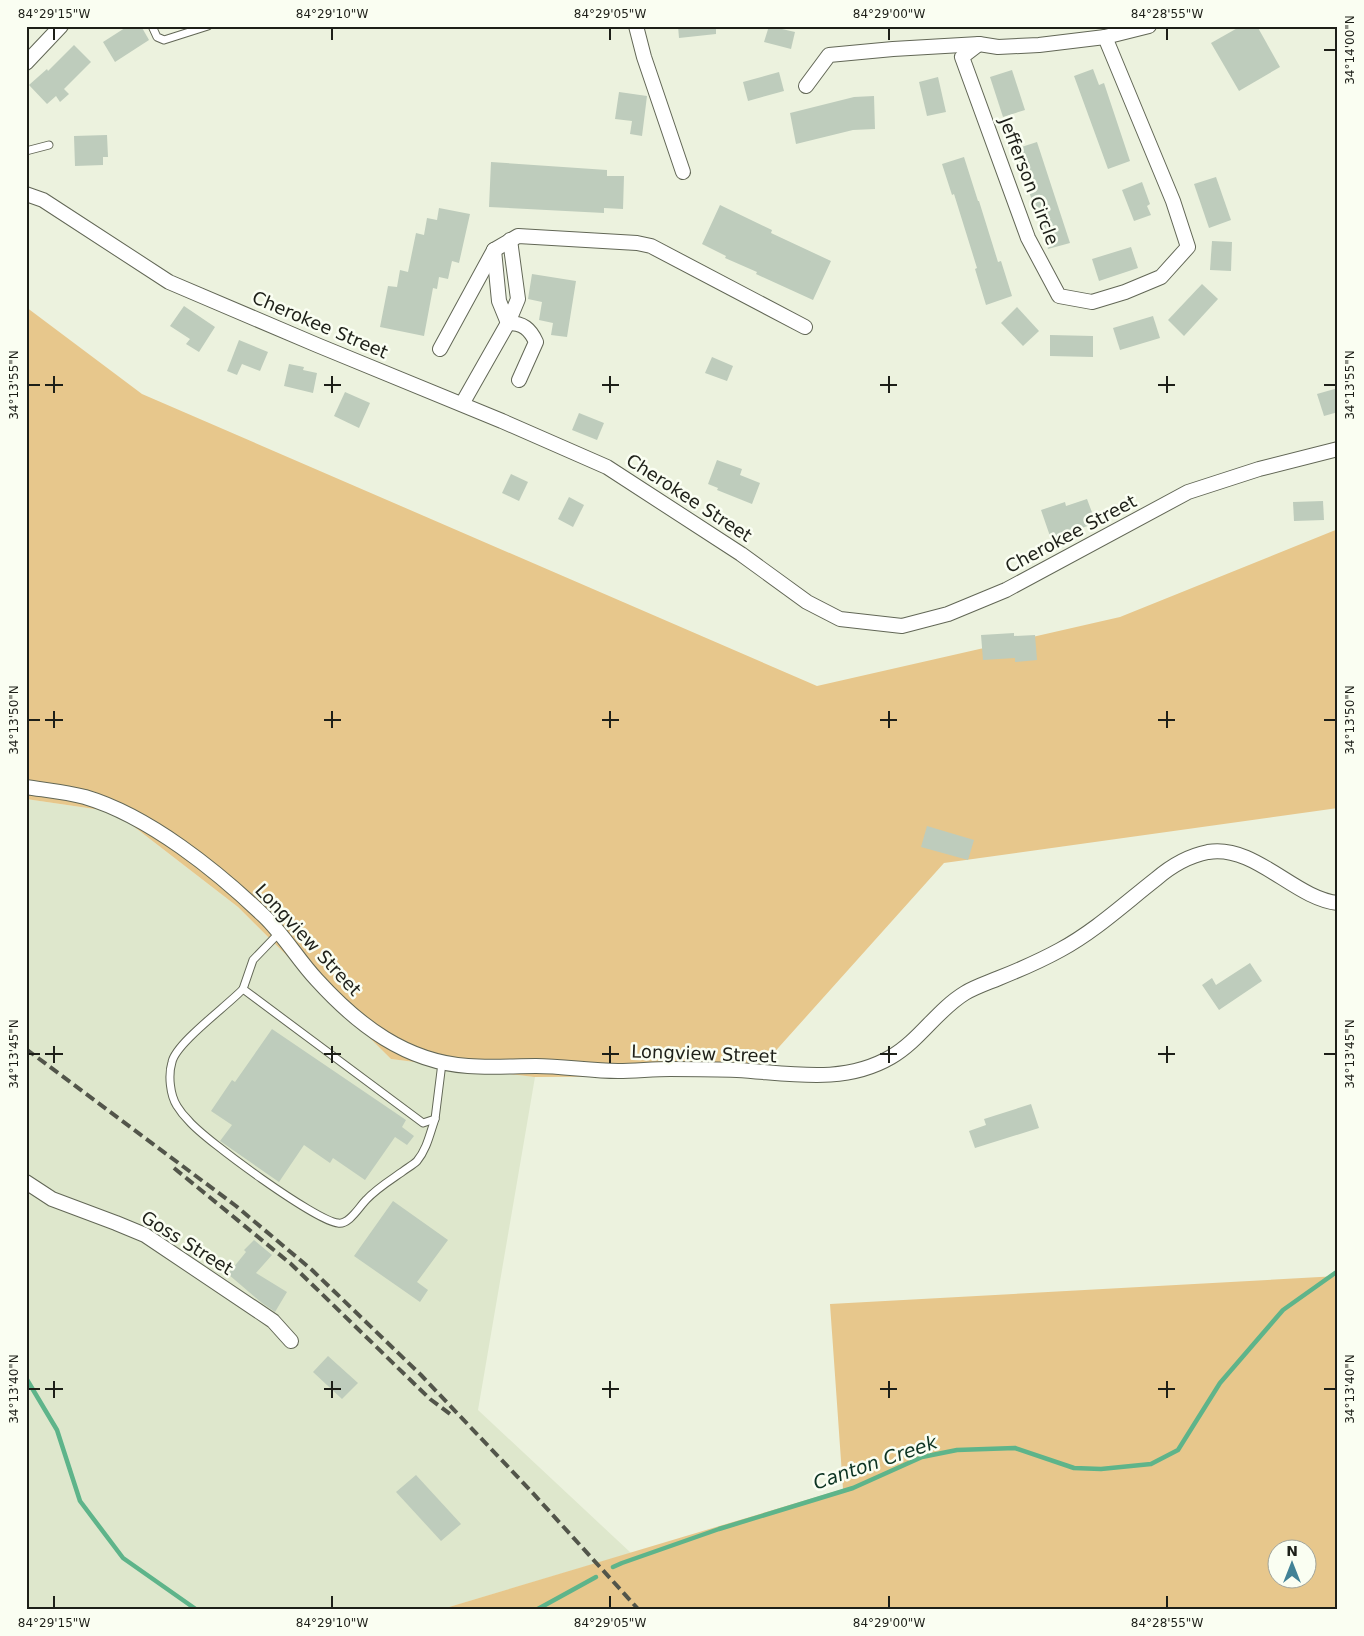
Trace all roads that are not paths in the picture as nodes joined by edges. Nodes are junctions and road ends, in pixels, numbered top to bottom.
1 (61, 26) edge
2 (152, 26) edge
3 (208, 26) edge
4 (636, 26) edge
5 (1149, 26) edge
6 (1106, 37) junction
7 (979, 44) junction
8 (26, 63) edge
9 (806, 86) dead end
10 (49, 145) dead end
11 (26, 151) edge
12 (683, 172) dead end
13 (26, 194) edge
14 (510, 240) junction
15 (494, 250) junction
16 (508, 323) junction
17 (806, 327) dead end
18 (440, 349) dead end
19 (519, 380) dead end
20 (462, 404) junction
21 (1338, 449) edge
22 (26, 787) edge
23 (1338, 903) edge
24 (279, 933) junction
25 (243, 990) junction
26 (442, 1063) junction
27 (435, 1119) junction
28 (26, 1182) edge
29 (291, 1341) dead end

1 - 8 street
2 - 3 lane
4 - 12 street
5 - 6 street
6 - 7 street
6 - 7 street, Jefferson Circle
7 - 9 street
10 - 11 lane
13 - 20 street, Cherokee Street
14 - 15 street
14 - 16 street
14 - 17 street
15 - 16 street
15 - 18 street
16 - 19 street
16 - 20 street
20 - 21 street, Cherokee Street
22 - 24 street, Longview Street
23 - 26 street, Longview Street
24 - 25 lane
24 - 26 street, Longview Street
25 - 27 lane
25 - 27 lane
26 - 27 lane
28 - 29 street, Goss Street

